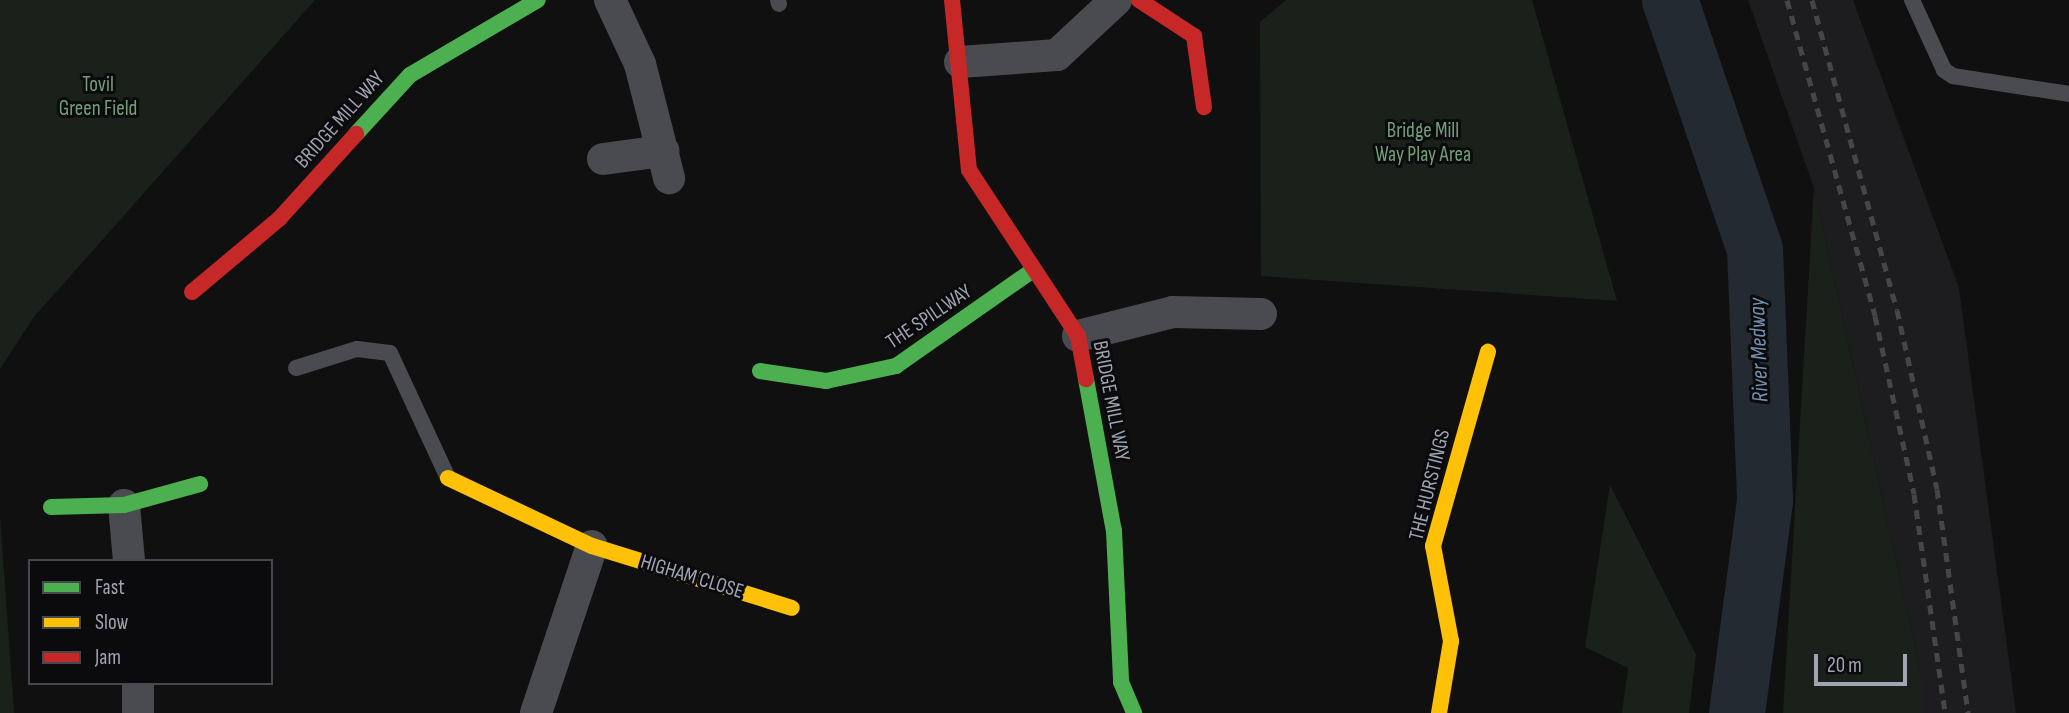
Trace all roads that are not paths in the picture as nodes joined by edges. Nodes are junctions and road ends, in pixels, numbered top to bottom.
1 (538, 0) edge
2 (610, 0) edge
3 (952, 0) edge
4 (1116, 0) edge
5 (1139, 0) edge
6 (1912, 0) edge
7 (960, 62) junction
8 (2069, 94) edge
9 (1204, 107) dead end
10 (603, 159) dead end
11 (1030, 272) junction
12 (192, 292) dead end
13 (1261, 314) dead end
14 (1078, 335) junction
15 (1488, 352) dead end
16 (296, 368) dead end
17 (760, 370) dead end
18 (448, 478) joint
19 (200, 484) dead end
20 (124, 505) junction
21 (51, 506) dead end
22 (592, 546) junction
23 (130, 559) edge
24 (792, 608) dead end
25 (138, 685) edge
26 (138, 713) edge
27 (536, 713) edge
28 (1135, 713) edge
29 (1438, 713) edge

1 - 12 street, BRIDGE MILL WAY
2 - 10 street
3 - 7 street, BRIDGE MILL WAY
4 - 7 street
5 - 9 street
6 - 8 lane
7 - 11 street, BRIDGE MILL WAY
11 - 14 street, BRIDGE MILL WAY
11 - 17 street, THE SPILLWAY
13 - 14 street
14 - 28 street, BRIDGE MILL WAY
15 - 29 street, THE HURSTINGS
16 - 18 lane
18 - 22 street, HIGHAM CLOSE
19 - 20 street
20 - 21 street
20 - 23 street
22 - 24 street, HIGHAM CLOSE
22 - 27 street
25 - 26 street

